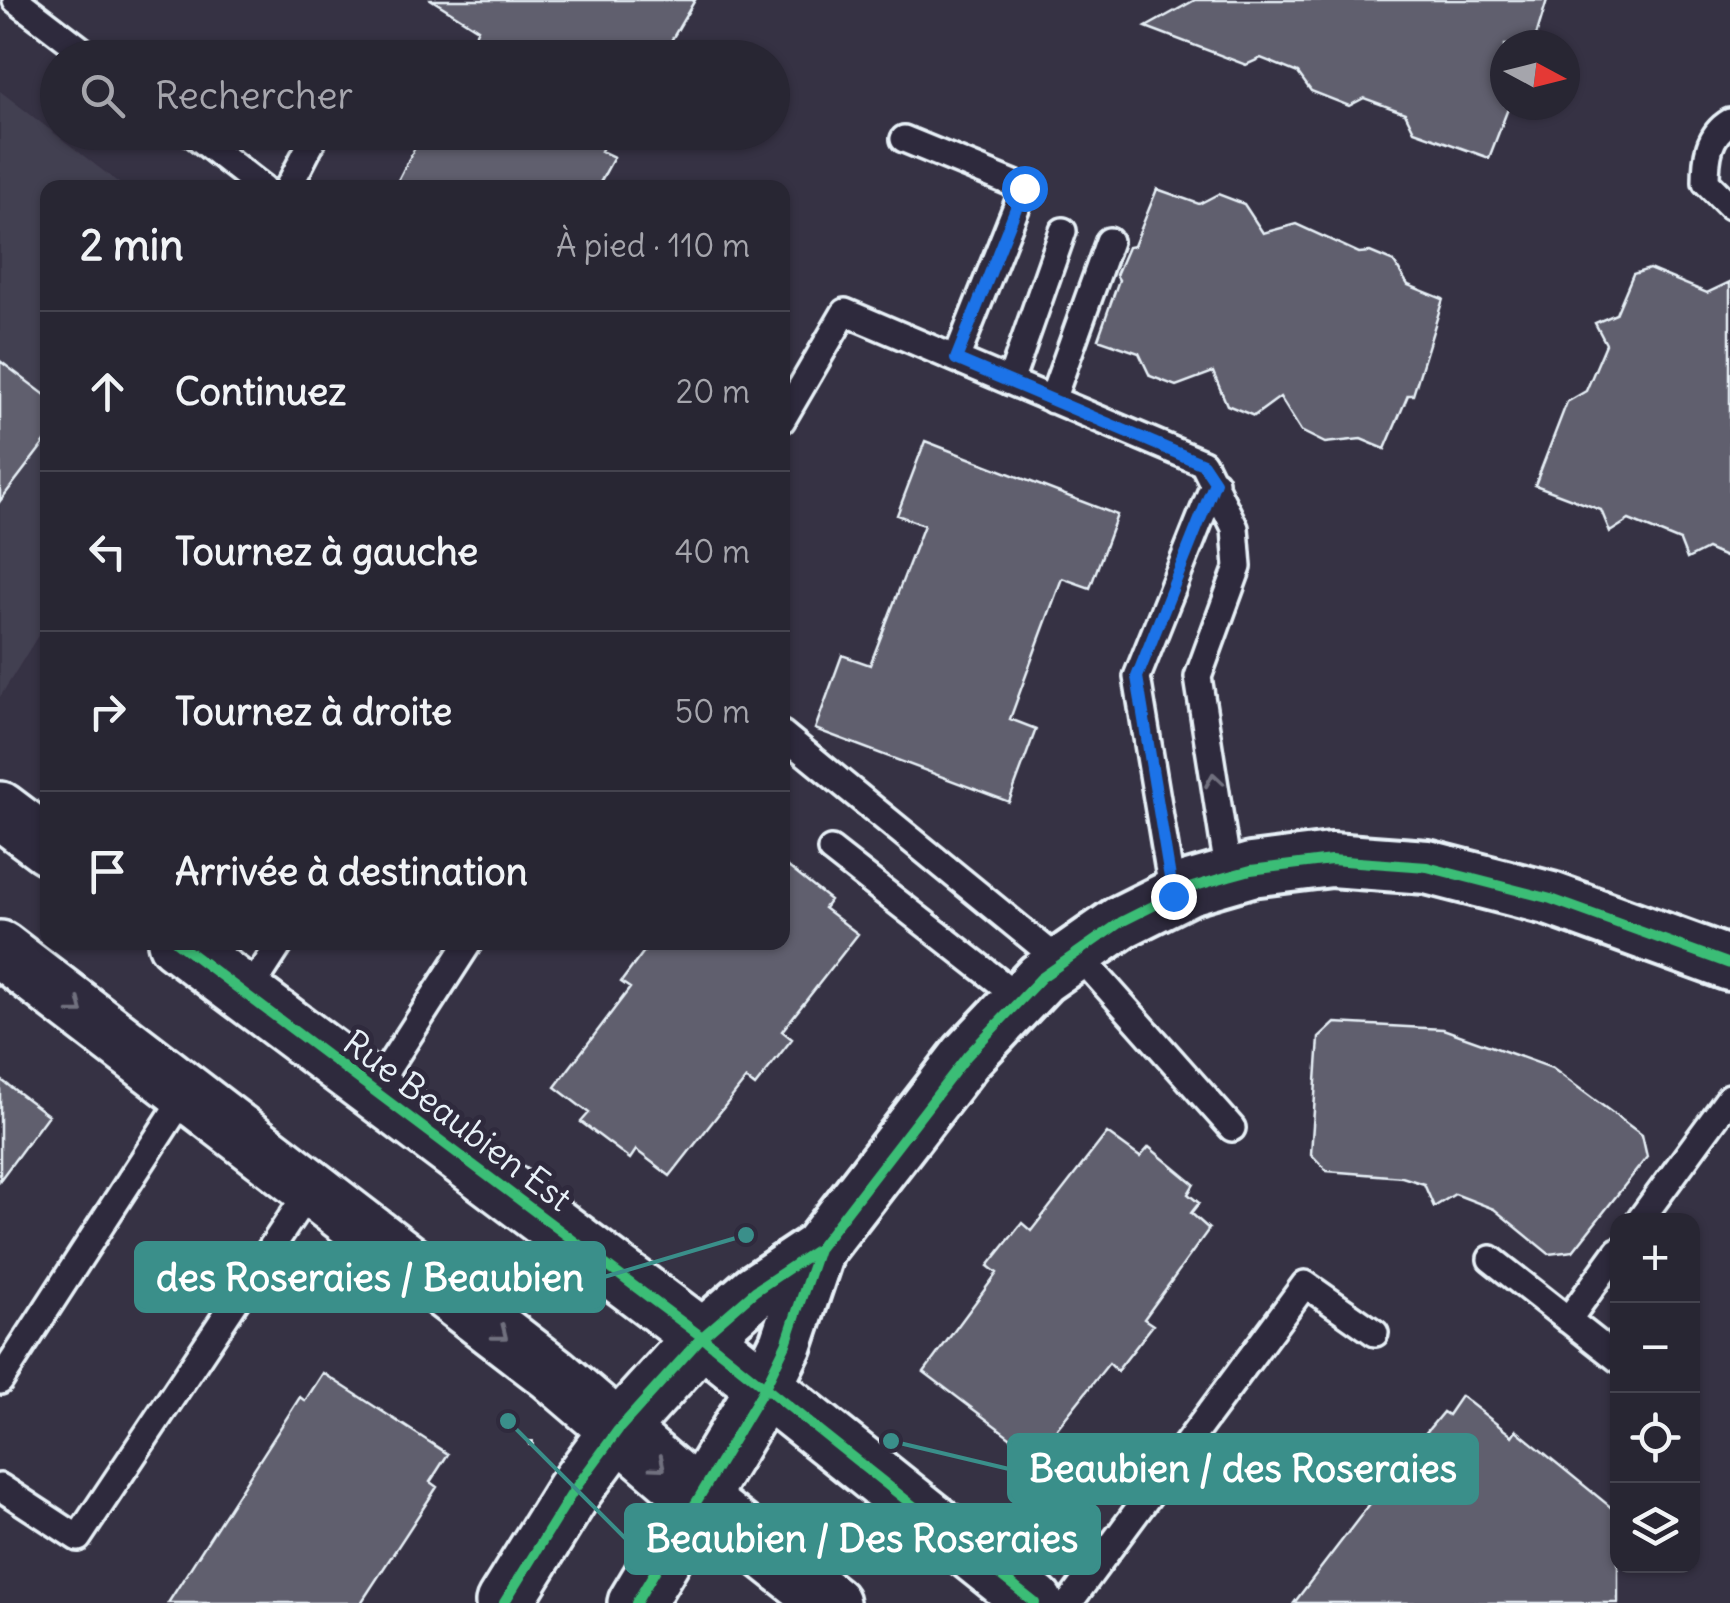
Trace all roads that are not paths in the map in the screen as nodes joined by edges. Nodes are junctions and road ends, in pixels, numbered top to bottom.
1 (16, 0) edge
2 (68, 40) edge
3 (1730, 122) edge
4 (904, 138) dead end
5 (214, 150) edge
6 (308, 150) edge
7 (254, 180) edge
8 (292, 180) edge
9 (1730, 206) edge
10 (1064, 231) dead end
11 (1109, 241) dead end
12 (956, 359) junction
13 (1010, 382) junction
14 (1052, 400) junction
15 (790, 406) edge
16 (1215, 482) junction
17 (790, 740) edge
18 (0, 810) edge
19 (40, 840) edge
20 (831, 850) dead end
21 (1230, 876) junction
22 (1173, 896) junction
23 (0, 949) edge
24 (186, 950) edge
25 (276, 950) edge
26 (464, 950) edge
27 (1069, 958) junction
28 (1730, 964) edge
29 (246, 996) junction
30 (1021, 999) junction
31 (373, 1090) junction
32 (187, 1092) junction
33 (1730, 1098) edge
34 (1232, 1128) dead end
35 (311, 1188) junction
36 (1645, 1213) edge
37 (818, 1249) junction
38 (1490, 1259) dead end
39 (1610, 1263) edge
40 (1568, 1320) junction
41 (1374, 1333) dead end
42 (702, 1337) junction
43 (1610, 1353) edge
44 (0, 1381) edge
45 (765, 1387) junction
46 (618, 1430) junction
47 (0, 1487) edge
48 (700, 1500) junction
49 (504, 1603) edge
50 (636, 1603) edge
51 (831, 1603) edge
52 (1036, 1603) edge
53 (1069, 1603) edge

1 - 2 lane
3 - 9 lane
4 - 12 lane
5 - 7 lane
6 - 8 lane
10 - 13 lane
11 - 14 lane
12 - 13 lane
12 - 15 lane
13 - 14 lane
14 - 16 lane
21 -> 16 lane
16 - 22 lane
17 - 27 lane
18 - 19 street
20 - 30 lane
21 - 22 street
21 - 28 street
22 - 27 street
23 -> 32 street
24 - 29 street, Rue Beaubien Est
25 - 29 lane
26 - 31 lane
27 - 30 street
27 - 34 lane
29 - 31 street, Rue Beaubien Est
30 - 37 street
31 - 42 street, Rue Beaubien Est
32 - 35 street
32 - 44 lane
33 - 36 lane
35 -> 46 street
35 - 47 lane
37 - 42 street
37 - 45 street
38 - 40 lane
39 - 40 lane
40 - 43 lane
41 - 53 lane
42 - 45 street, Rue Beaubien Est
42 - 46 street
45 - 48 street
45 - 52 street, Rue Beaubien Est
46 -> 48 street
46 - 49 street
48 - 50 street
48 - 51 street

